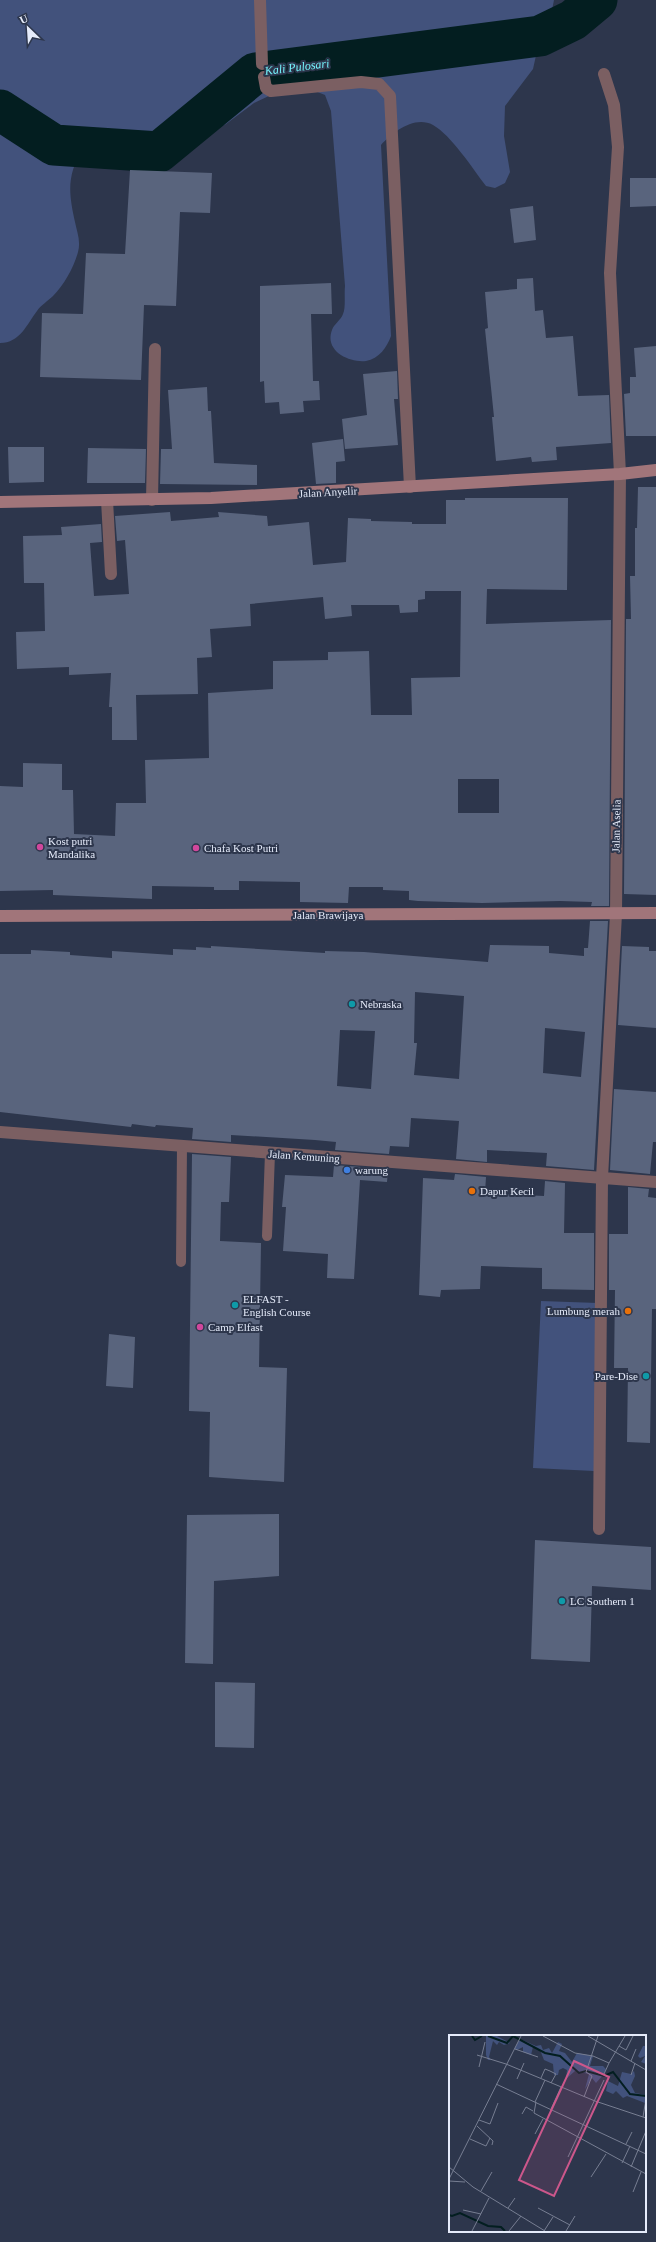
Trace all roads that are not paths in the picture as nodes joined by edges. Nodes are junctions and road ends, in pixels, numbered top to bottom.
1 (260, 0) edge
2 (262, 64) joint
3 (604, 74) dead end
4 (264, 77) joint
5 (155, 349) dead end
6 (656, 470) edge
7 (620, 474) junction
8 (410, 487) junction
9 (107, 500) junction
10 (152, 500) junction
11 (0, 502) edge
12 (111, 574) dead end
13 (656, 913) edge
14 (616, 914) junction
15 (0, 916) edge
16 (0, 1132) edge
17 (182, 1146) junction
18 (270, 1153) junction
19 (602, 1178) junction
20 (656, 1182) edge
21 (267, 1236) dead end
22 (181, 1262) dead end
23 (599, 1529) dead end

1 - 2 street
2 - 4 lane
3 - 7 street, Jalan Aselia
4 - 8 street
5 - 10 street
6 - 7 street, Jalan Anyelir
7 - 8 street, Jalan Anyelir
7 - 14 street, Jalan Aselia
8 - 10 street, Jalan Anyelir
9 - 10 street, Jalan Anyelir
9 - 11 street, Jalan Anyelir
9 - 12 street
13 - 14 street, Jalan Brawijaya
14 - 15 street, Jalan Brawijaya
14 - 19 street, Jalan Aselia
16 - 17 street, Jalan Kemuning
17 - 18 street, Jalan Kemuning
17 - 22 lane
18 - 19 street, Jalan Kemuning
18 - 21 lane
19 - 20 street, Jalan Kemuning
19 - 23 street, Jalan Aselia

